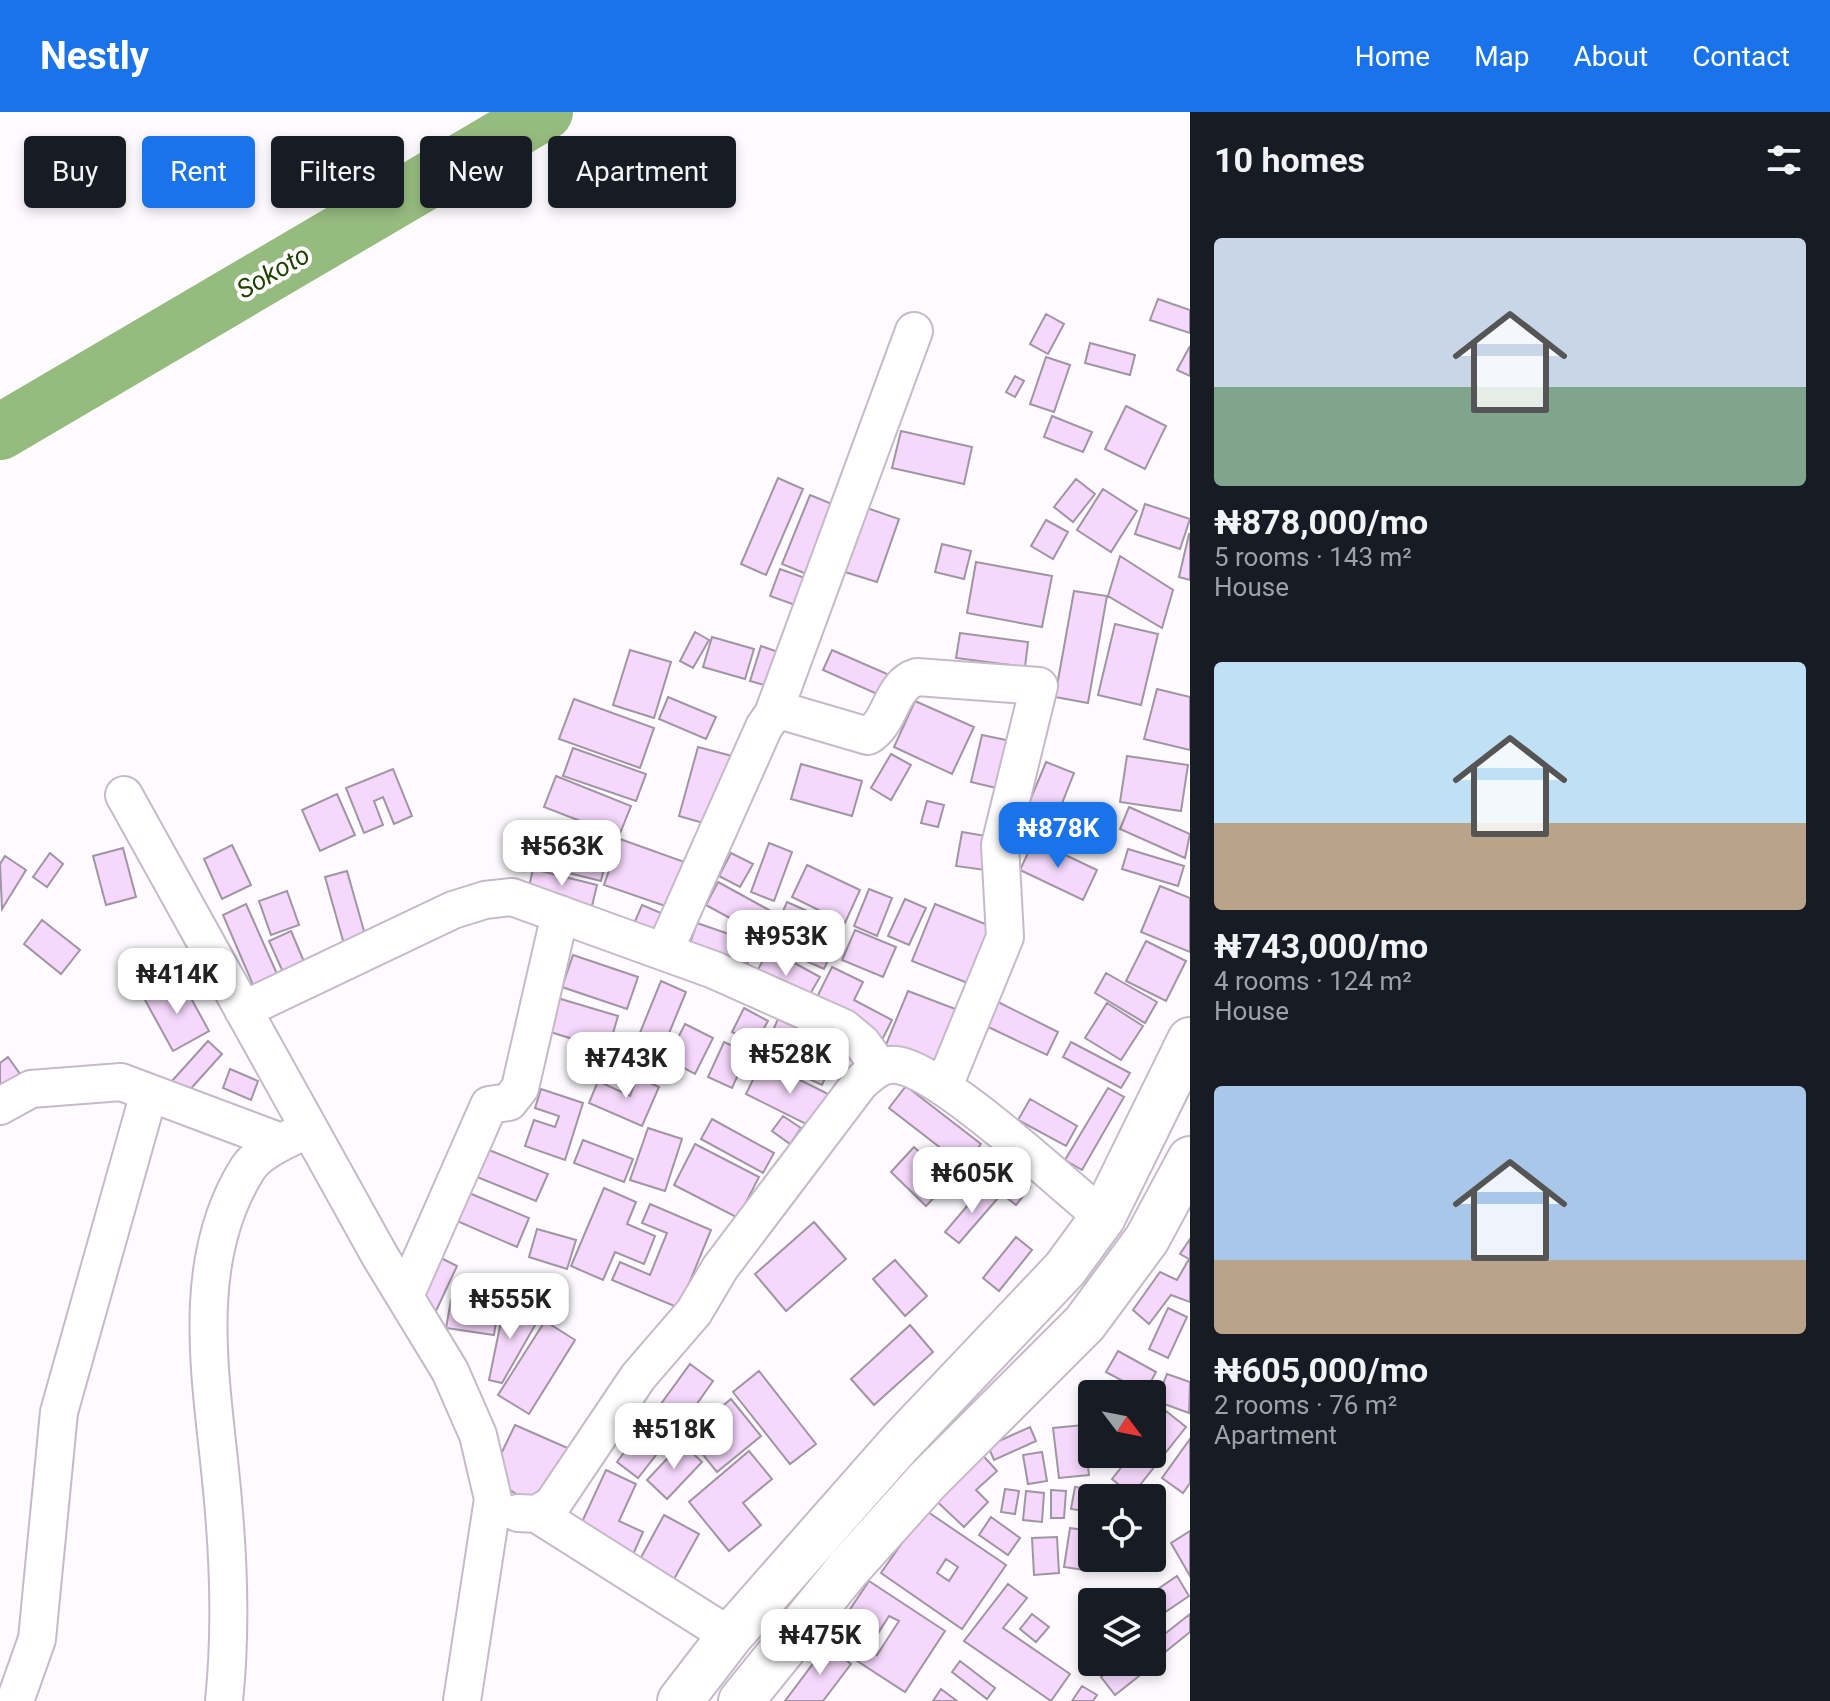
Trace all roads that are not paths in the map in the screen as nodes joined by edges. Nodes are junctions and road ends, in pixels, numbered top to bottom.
1 (914, 331) dead end
2 (773, 714) junction
3 (124, 795) dead end
4 (560, 914) junction
5 (664, 952) junction
6 (243, 1010) junction
7 (1190, 1040) edge
8 (879, 1067) junction
9 (944, 1086) junction
10 (149, 1093) junction
11 (0, 1106) edge
12 (295, 1135) junction
13 (1190, 1159) edge
14 (1103, 1217) junction
15 (405, 1296) junction
16 (492, 1511) junction
17 (537, 1514) junction
18 (730, 1636) junction
19 (15, 1701) edge
20 (224, 1701) edge
21 (462, 1701) edge
22 (680, 1701) edge
23 (741, 1701) edge

1 - 2 street
2 - 5 street
2 - 9 street
3 - 6 street
4 - 5 street
4 - 6 street
4 - 15 street
5 - 8 street
6 - 12 street
7 - 14 street
8 - 9 street
8 - 17 street
9 - 14 street
10 - 11 street
10 - 12 street
10 - 19 street
12 - 15 street
12 - 20 street
13 - 23 street
14 - 18 street
15 - 16 street
16 - 17 street
16 - 21 street
17 - 18 street
18 - 22 street

